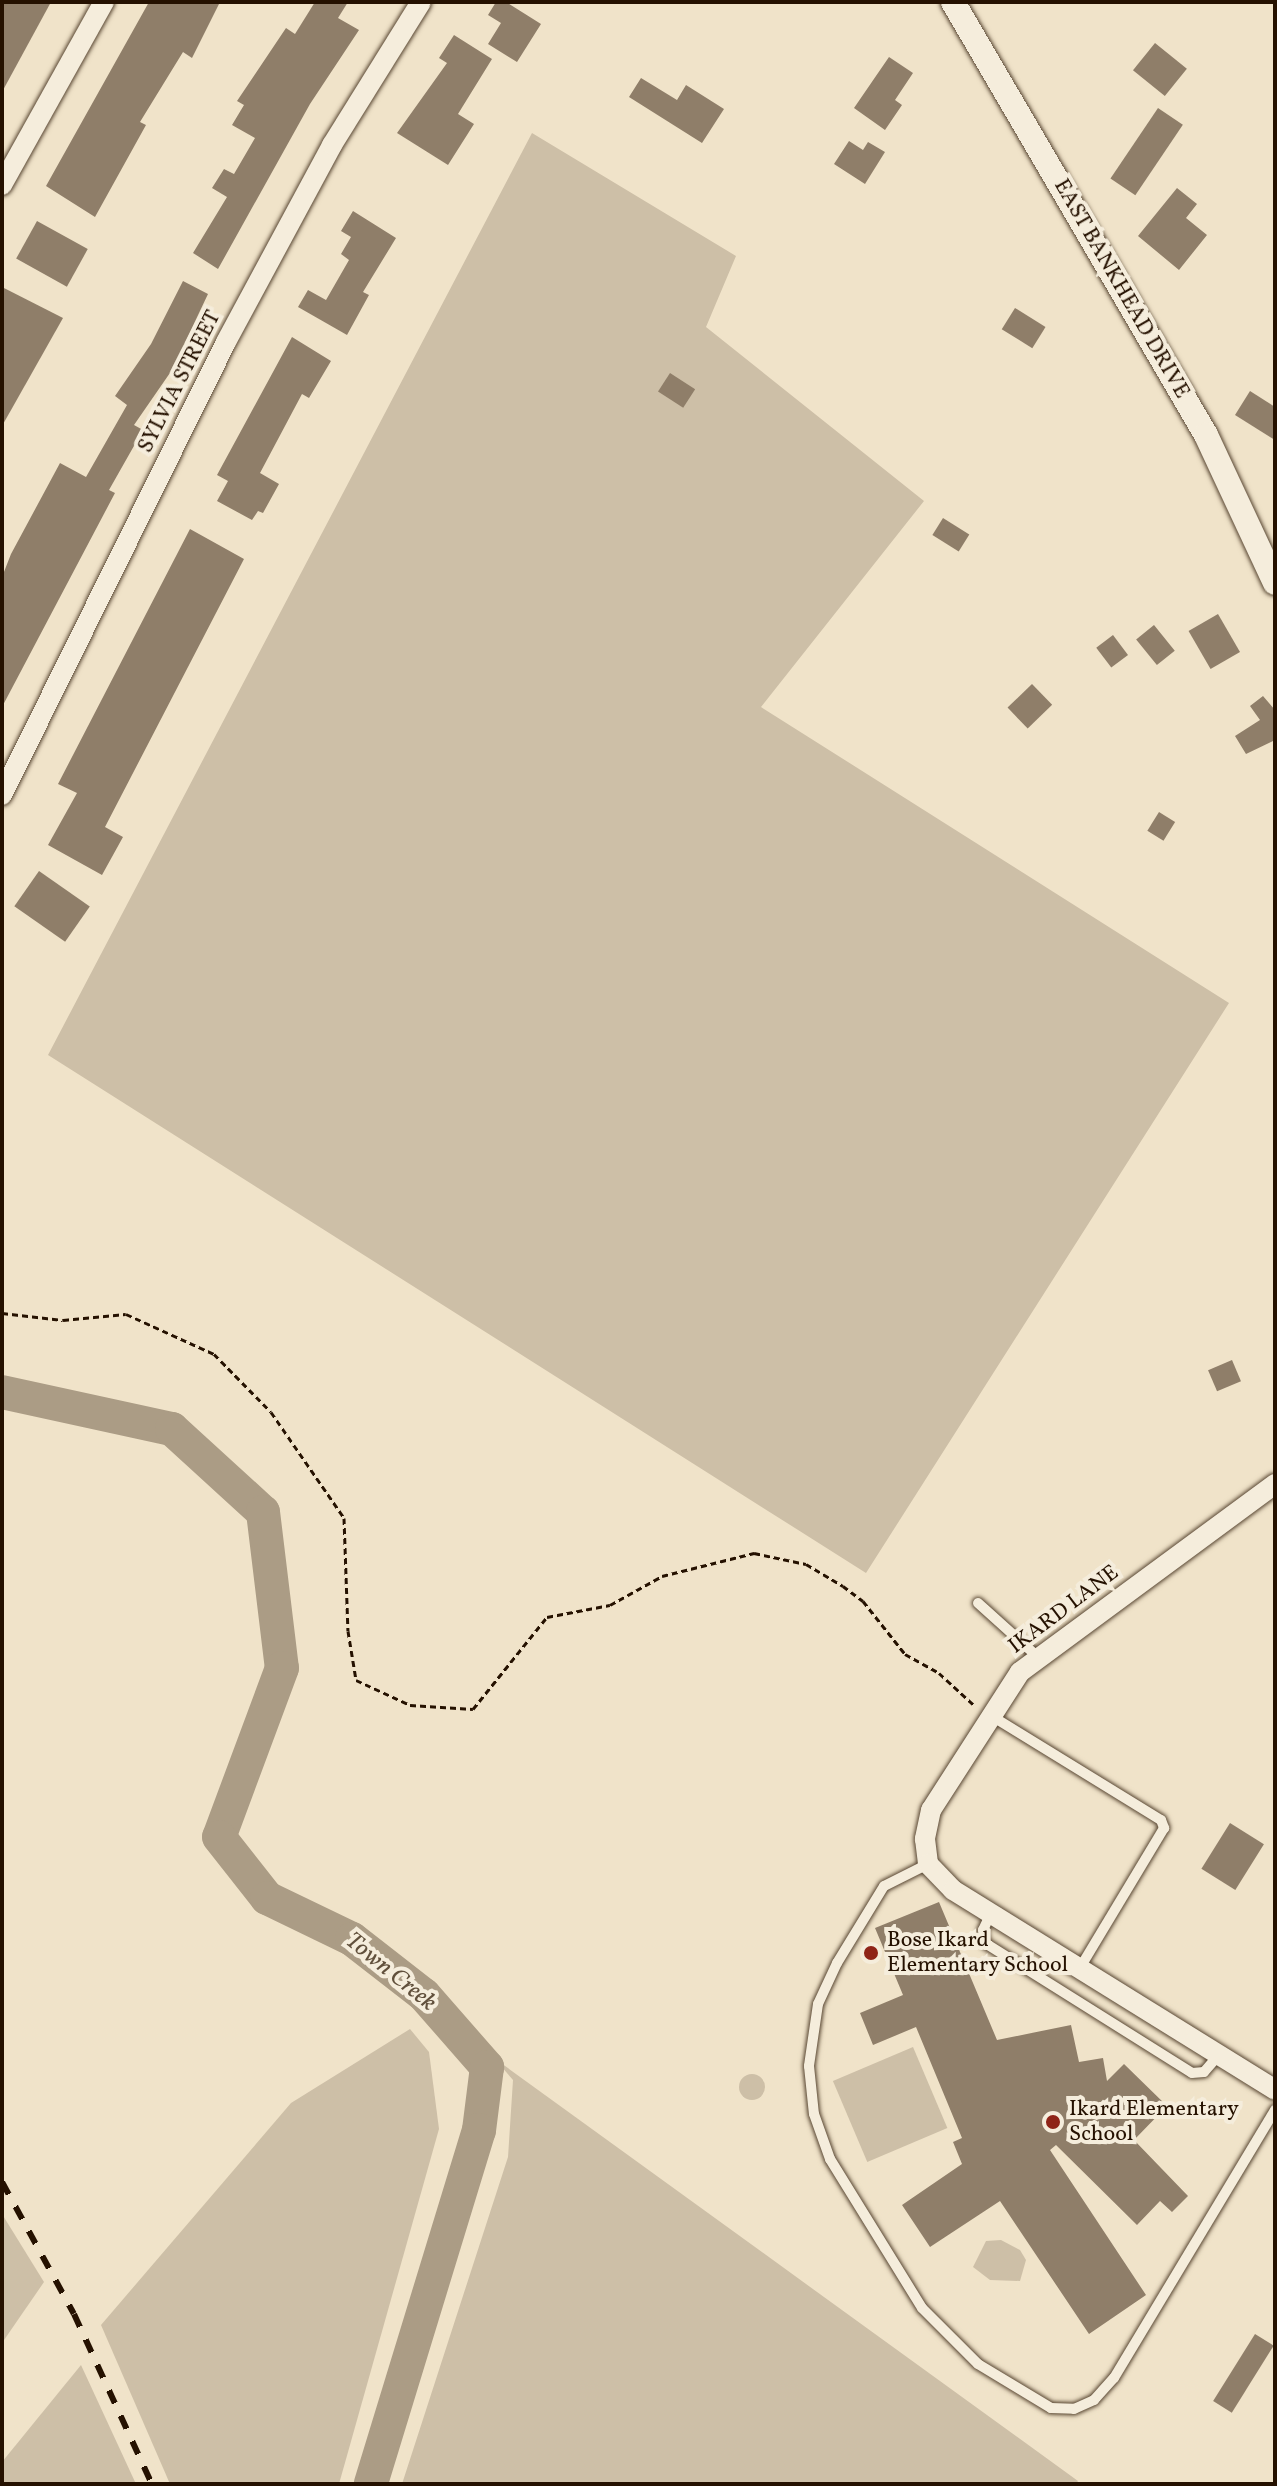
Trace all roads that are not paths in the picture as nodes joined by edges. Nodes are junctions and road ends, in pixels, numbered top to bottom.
1 (104, 2) edge
2 (421, 2) edge
3 (953, 2) edge
4 (2, 185) edge
5 (1275, 583) edge
6 (2, 795) edge
7 (1275, 1484) edge
8 (978, 1603) dead end
9 (1038, 1657) junction
10 (990, 1715) junction
11 (928, 1864) junction
12 (991, 1913) junction
13 (1080, 1968) junction
14 (1219, 2055) junction
15 (1275, 2090) edge
16 (1275, 2110) edge

1 - 4 street
2 - 6 street, SYLVIA STREET
3 - 5 street, EAST BANKHEAD DRIVE
7 - 9 street, IKARD LANE
8 - 9 lane
9 - 10 street, IKARD LANE
10 - 11 street, IKARD LANE
10 - 13 lane
11 - 12 street
11 - 16 lane
12 - 13 street
12 - 14 lane
13 - 14 street
14 - 15 street

